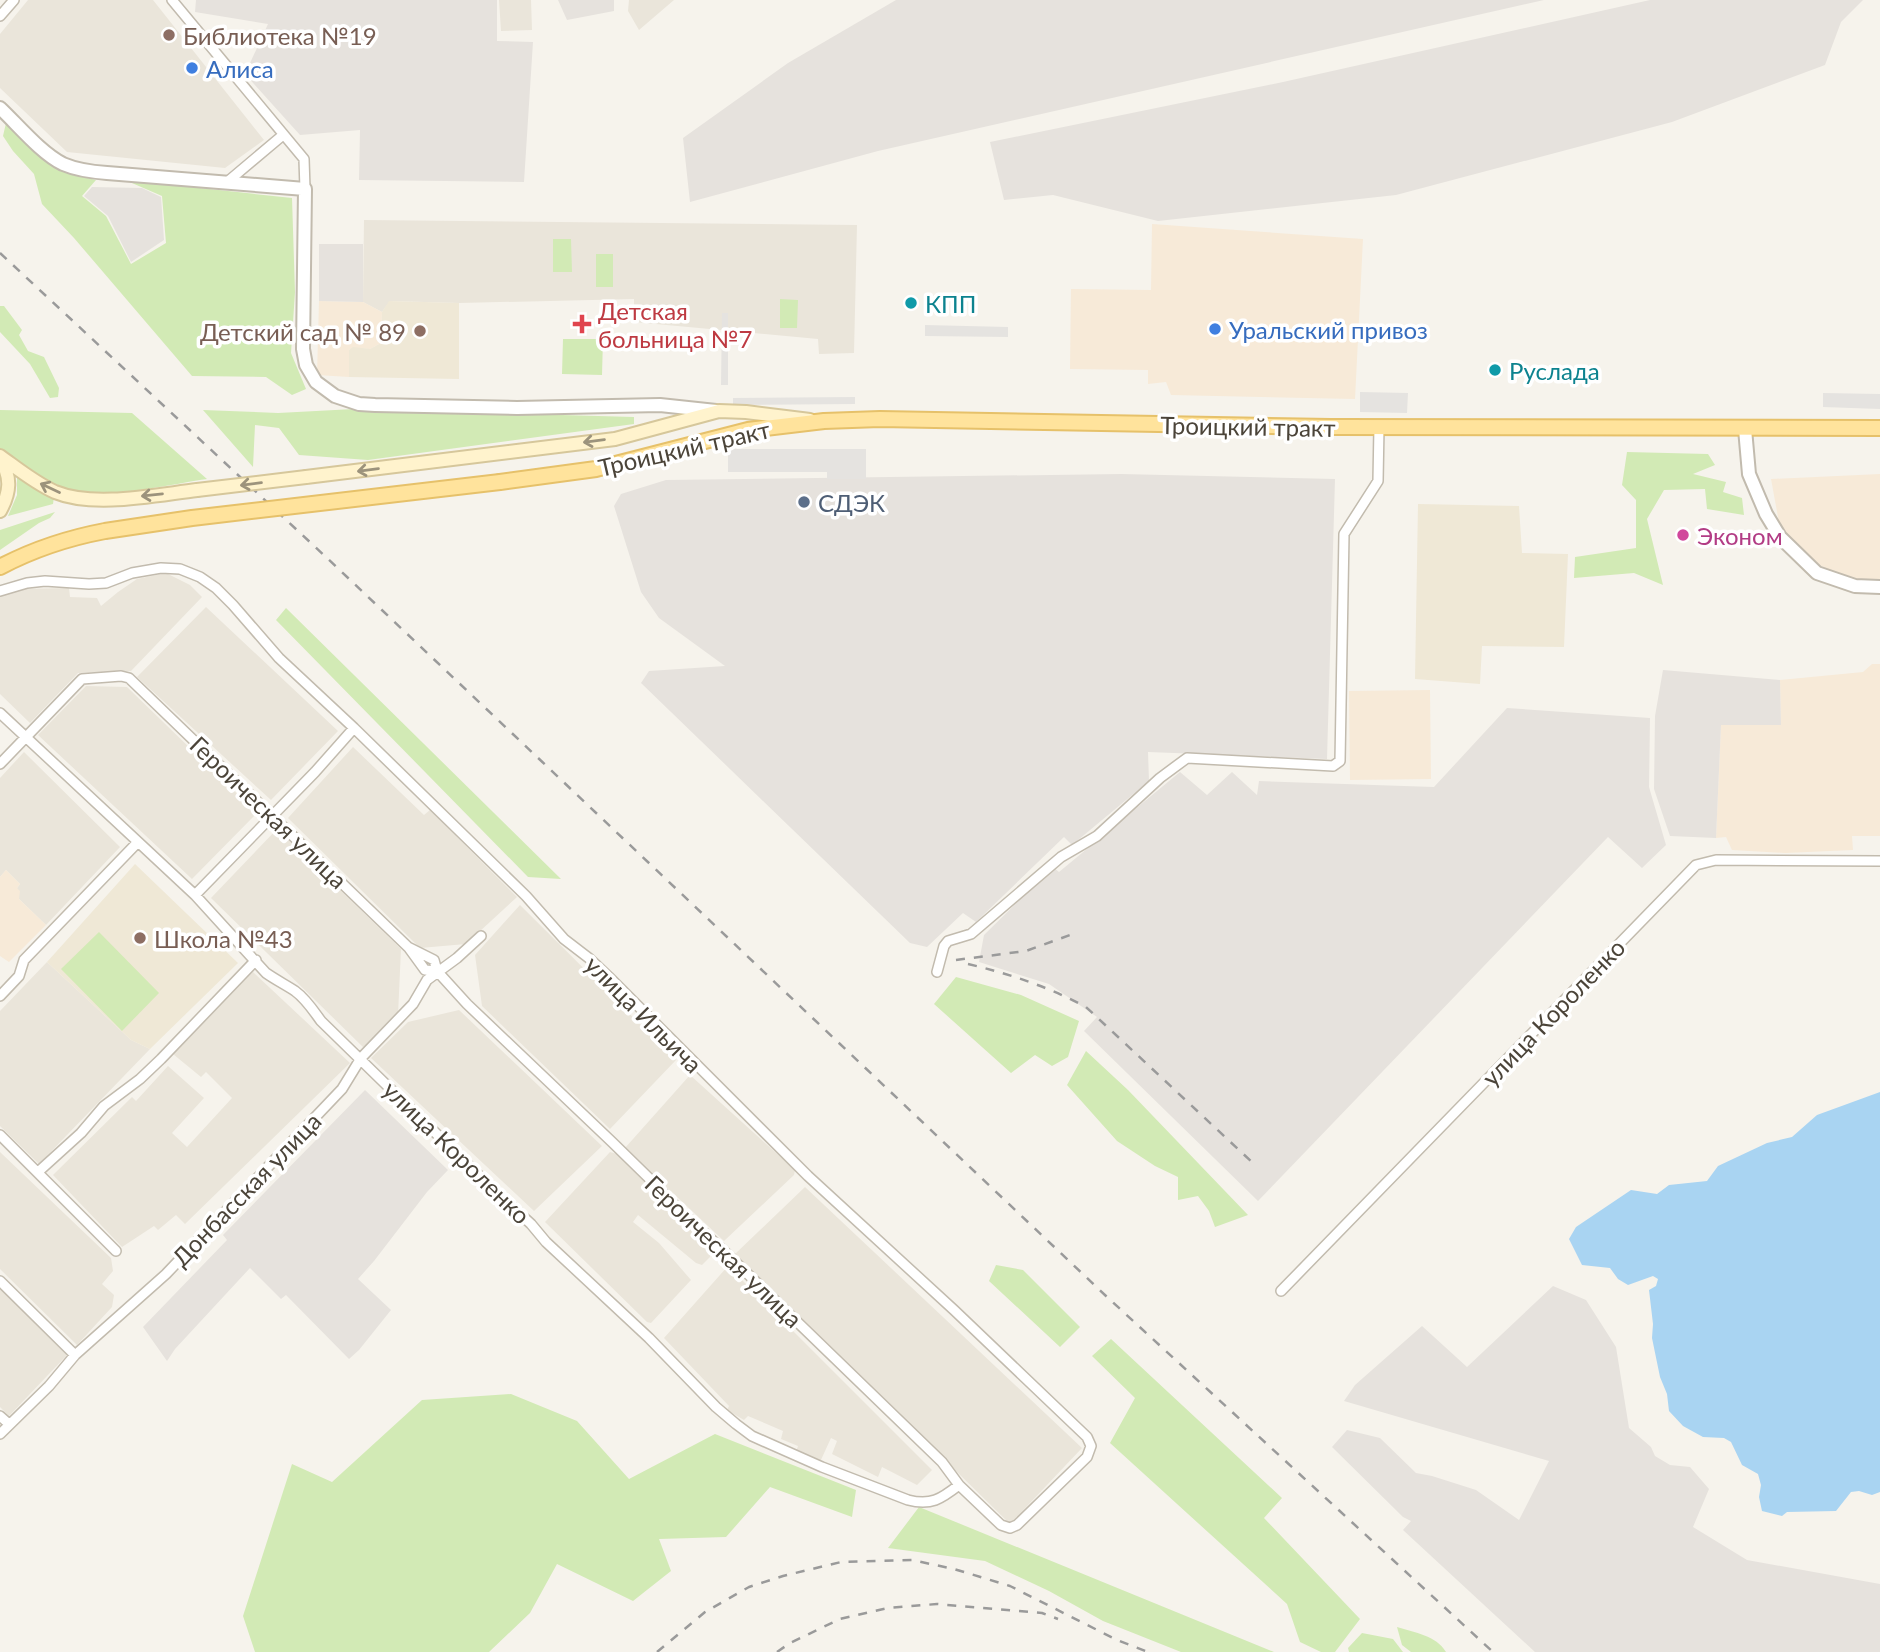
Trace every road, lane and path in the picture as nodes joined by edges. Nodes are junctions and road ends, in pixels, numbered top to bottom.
1 (14, 0) edge
2 (172, 0) edge
3 (0, 16) edge
4 (0, 108) edge
5 (283, 135) junction
6 (226, 183) junction
7 (305, 189) junction
8 (660, 405) junction
9 (719, 411) junction
10 (824, 421) junction
11 (1379, 427) junction
12 (660, 428) junction
13 (1880, 428) edge
14 (1745, 429) junction
15 (0, 457) edge
16 (0, 511) edge
17 (0, 566) edge
18 (1880, 587) edge
19 (0, 591) edge
20 (0, 713) edge
21 (354, 728) junction
22 (26, 738) junction
23 (0, 764) edge
24 (272, 815) junction
25 (138, 843) junction
26 (1880, 861) edge
27 (195, 895) junction
28 (481, 936) dead end
29 (256, 960) junction
30 (437, 971) junction
31 (937, 972) dead end
32 (0, 996) edge
33 (361, 1058) junction
34 (0, 1135) edge
35 (38, 1172) junction
36 (116, 1251) dead end
37 (0, 1281) edge
38 (1282, 1291) dead end
39 (75, 1355) junction
40 (0, 1416) edge
41 (9, 1424) junction
42 (0, 1434) edge
43 (959, 1485) junction
44 (1010, 1528) joint

1 - 3 street
2 - 5 street
4 - 6 street
5 - 6 street
5 - 7 street
6 - 7 street
7 - 8 street
8 - 9 street
8 - 12 street
9 - 10 main road
9 - 12 main road
10 - 11 main road, Троицкий тракт
10 - 17 main road, Троицкий тракт, bridge
11 - 14 main road, Троицкий тракт
11 - 31 street
12 -> 15 main road, bridge
13 - 14 main road, Троицкий тракт
14 - 18 street
15 - 16 main road
19 - 21 street, улица Ильича
20 - 22 street, улица Короленко
21 - 24 street
21 - 44 street, улица Ильича
22 - 23 street
22 - 24 street, Героическая улица
22 - 25 street, улица Короленко
24 - 27 street
24 - 30 street, Героическая улица
25 - 27 street, улица Короленко
25 - 32 street
26 - 38 street, улица Короленко
27 - 29 street, улица Короленко
28 - 30 street, Донбасская улица
29 - 33 street, улица Короленко
29 - 35 street
30 - 33 street, Донбасская улица
30 - 43 street, Героическая улица
33 - 39 street, Донбасская улица
33 - 43 street, улица Короленко
34 - 35 street
35 - 36 street
37 - 39 street
39 - 41 street, Донбасская улица
40 - 41 street
41 - 42 street, Донбасская улица
43 - 44 street, Героическая улица

